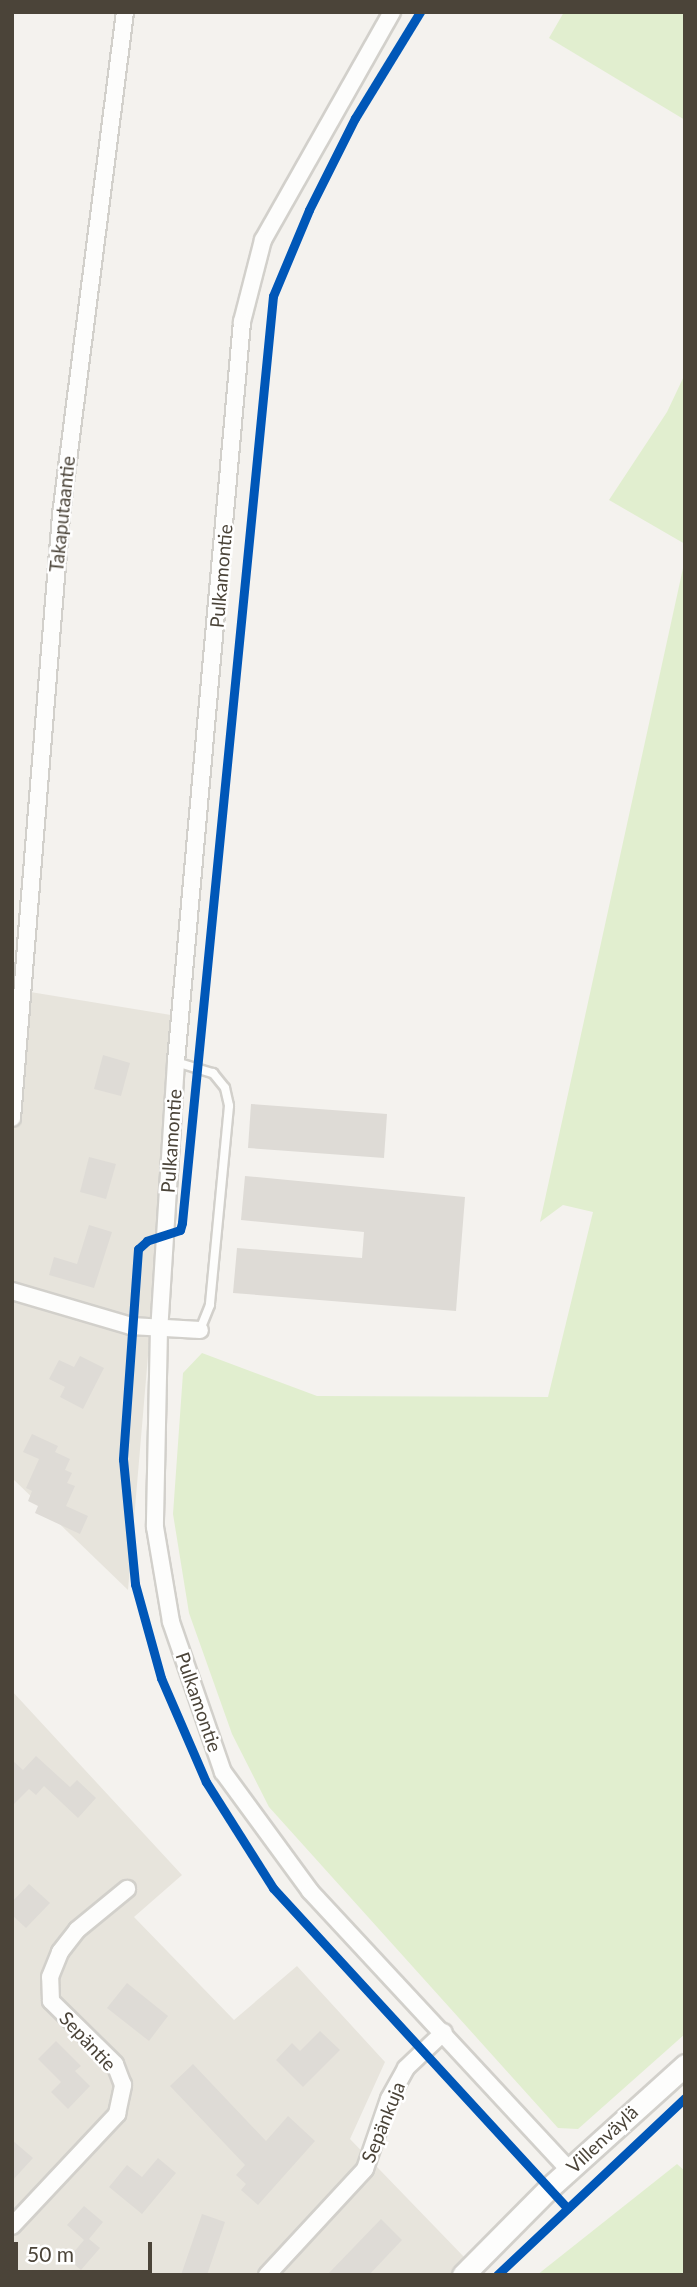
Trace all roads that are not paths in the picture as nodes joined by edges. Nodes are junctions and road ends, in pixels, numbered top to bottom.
1 (125, 12) edge
2 (392, 12) edge
3 (16, 1018) edge
4 (176, 1062) junction
5 (12, 1118) edge
6 (12, 1291) edge
7 (159, 1329) junction
8 (200, 1330) joint
9 (127, 1889) dead end
10 (444, 2032) junction
11 (685, 2065) edge
12 (569, 2169) junction
13 (12, 2226) edge
14 (267, 2275) edge
15 (463, 2275) edge

1 - 3 street, Takaputaantie
2 - 4 street, Pulkamontie
3 - 5 street, Takaputaantie
4 - 7 street, Pulkamontie
4 - 8 lane
6 - 7 street
7 - 8 street
7 - 10 street, Pulkamontie
9 - 13 street, Sepäntie
10 - 12 street, Pulkamontie
10 - 14 street, Sepänkuja
11 - 12 street, Villenväylä
12 - 15 street, Villenväylä

